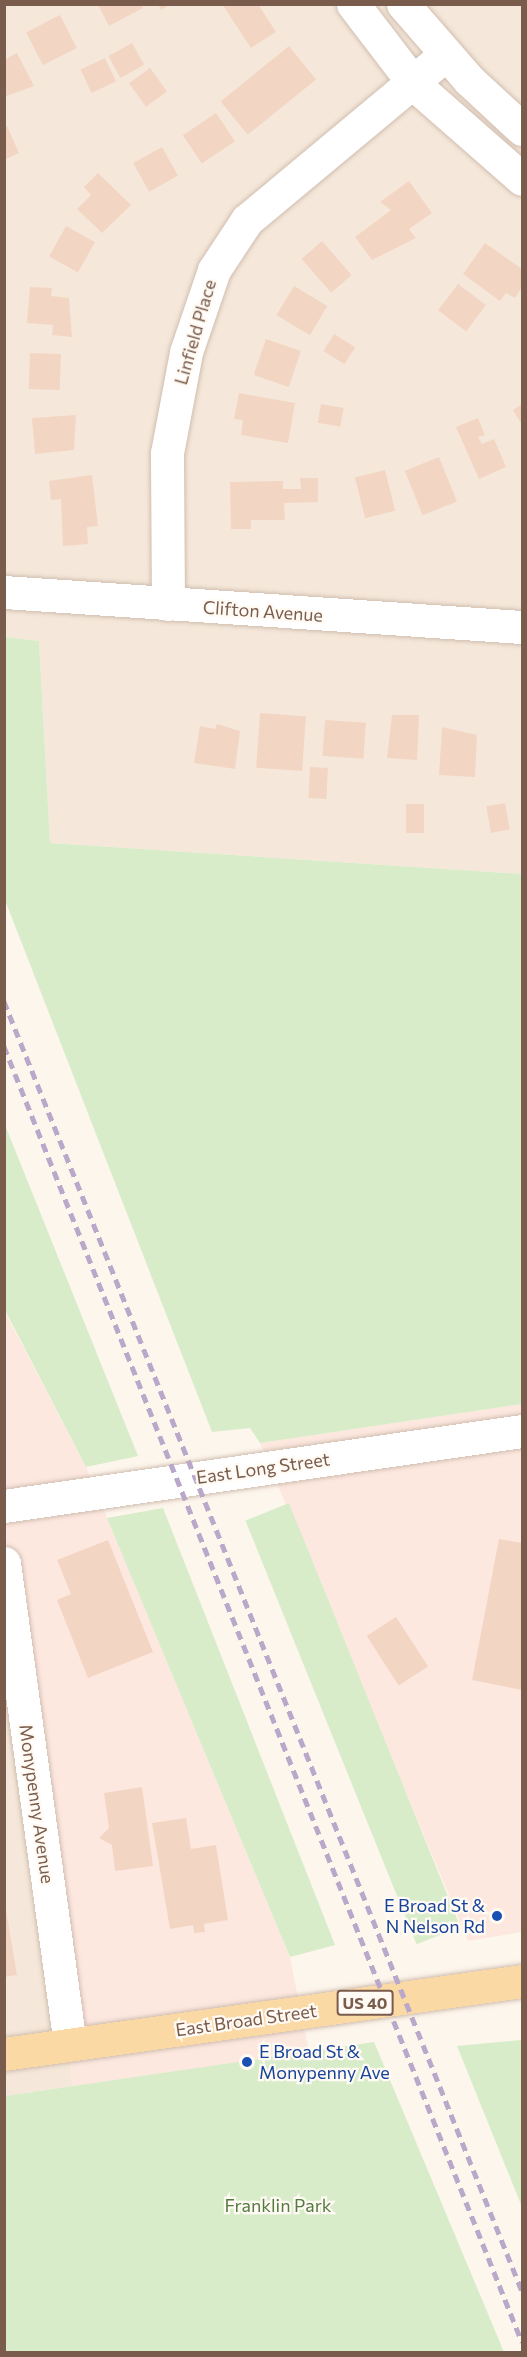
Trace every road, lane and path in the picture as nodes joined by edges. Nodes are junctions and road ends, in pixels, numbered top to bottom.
1 (352, 4) edge
2 (403, 4) edge
3 (446, 55) junction
4 (415, 85) junction
5 (522, 129) edge
6 (522, 179) edge
7 (4, 592) edge
8 (168, 604) junction
9 (522, 627) edge
10 (522, 1431) edge
11 (4, 1506) edge
12 (4, 1563) edge
13 (522, 1981) edge
14 (70, 2044) junction
15 (4, 2054) edge

1 - 4 street
2 - 3 street
3 - 4 street, Linfield Place
3 - 5 street
4 - 6 street
4 - 8 street, Linfield Place
7 - 8 street, Clifton Avenue
8 - 9 street, Clifton Avenue
10 - 11 street, East Long Street
12 - 14 street, Monypenny Avenue
13 - 14 main road, East Broad Street / US 40
14 - 15 main road, East Broad Street / US 40

